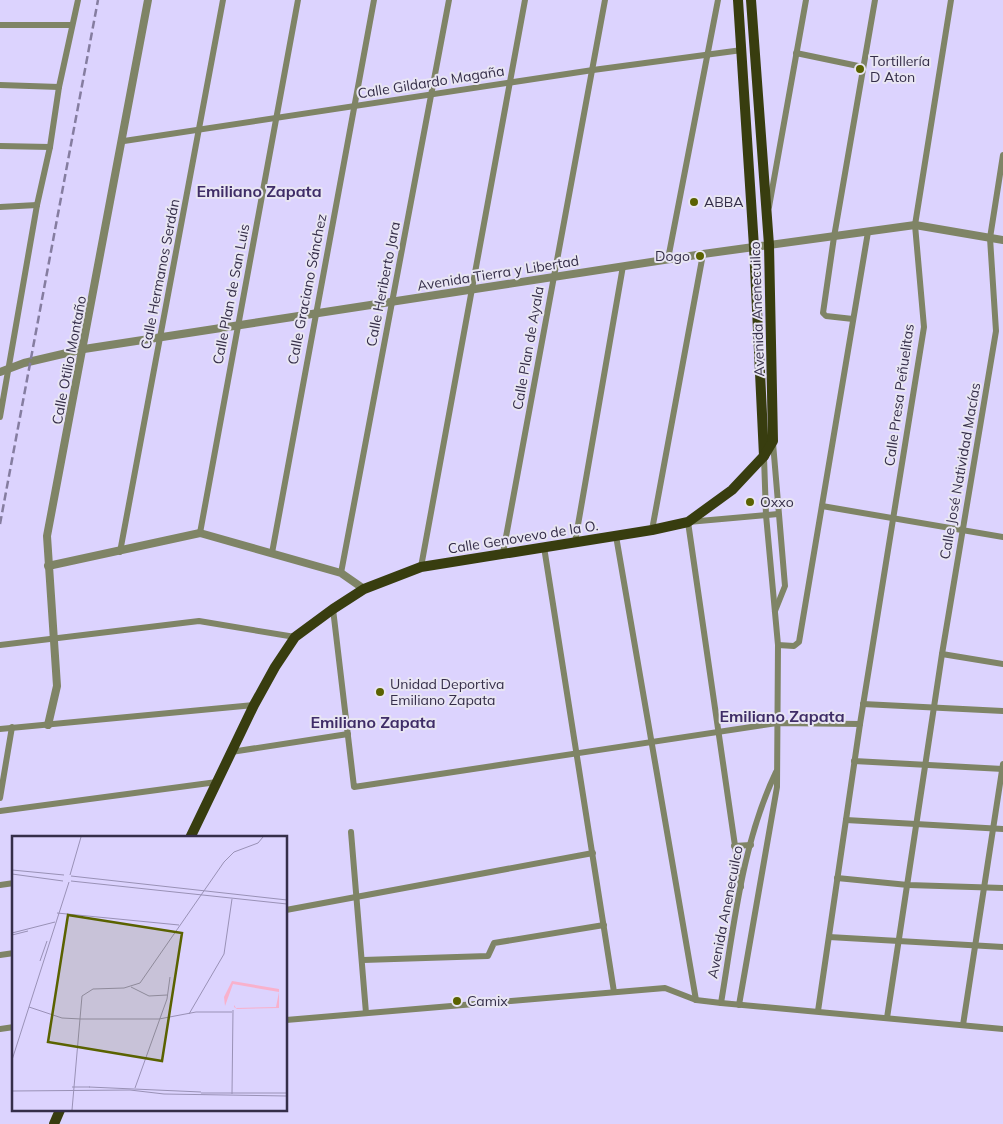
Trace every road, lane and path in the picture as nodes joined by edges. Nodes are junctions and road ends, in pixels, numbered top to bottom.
1 (78, 0) edge
2 (148, 0) edge
3 (223, 0) edge
4 (298, 0) edge
5 (374, 0) edge
6 (449, 0) edge
7 (525, 0) edge
8 (606, 0) edge
9 (718, 0) edge
10 (738, 0) edge
11 (751, 0) edge
12 (806, 0) edge
13 (875, 0) edge
14 (951, 0) edge
15 (0, 25) edge
16 (71, 25) junction
17 (742, 50) junction
18 (796, 53) junction
19 (706, 55) junction
20 (864, 67) junction
21 (592, 70) junction
22 (511, 82) junction
23 (0, 85) edge
24 (59, 87) junction
25 (431, 94) junction
26 (355, 106) junction
27 (277, 118) junction
28 (201, 129) junction
29 (124, 141) junction
30 (0, 146) edge
31 (50, 146) junction
32 (1003, 155) edge
33 (37, 205) junction
34 (0, 207) edge
35 (767, 220) junction
36 (916, 225) junction
37 (868, 232) junction
38 (834, 237) junction
39 (990, 238) junction
40 (1003, 240) edge
41 (769, 245) junction
42 (754, 247) junction
43 (704, 254) junction
44 (668, 259) junction
45 (623, 266) junction
46 (553, 277) junction
47 (471, 290) junction
48 (393, 301) junction
49 (315, 313) junction
50 (853, 319) junction
51 (238, 325) junction
52 (160, 337) junction
53 (84, 349) junction
54 (10, 368) junction
55 (0, 372) edge
56 (0, 417) edge
57 (773, 441) junction
58 (764, 456) junction
59 (822, 506) junction
60 (778, 514) junction
61 (766, 515) junction
62 (893, 518) junction
63 (688, 522) junction
64 (652, 530) junction
65 (962, 531) junction
66 (200, 533) junction
67 (616, 536) junction
68 (1003, 537) edge
69 (575, 542) junction
70 (544, 547) junction
71 (120, 552) junction
72 (272, 553) junction
73 (504, 553) junction
74 (48, 566) junction
75 (421, 567) junction
76 (341, 573) junction
77 (364, 589) junction
78 (333, 609) junction
79 (774, 614) junction
80 (295, 637) junction
81 (53, 640) junction
82 (778, 644) junction
83 (0, 645) edge
84 (942, 654) junction
85 (1003, 664) edge
86 (254, 704) junction
87 (863, 704) junction
88 (935, 707) junction
89 (1003, 711) edge
90 (777, 723) junction
91 (860, 724) junction
92 (48, 725) junction
93 (12, 727) junction
94 (0, 729) edge
95 (718, 731) junction
96 (348, 734) junction
97 (651, 741) junction
98 (230, 752) junction
99 (577, 753) junction
100 (854, 761) junction
101 (926, 765) junction
102 (1003, 768) edge
103 (777, 770) junction
104 (217, 782) junction
105 (0, 798) edge
106 (0, 811) edge
107 (846, 820) junction
108 (917, 825) junction
109 (993, 828) junction
110 (1003, 829) edge
111 (351, 832) dead end
112 (191, 836) edge
113 (751, 845) junction
114 (734, 846) junction
115 (593, 853) junction
116 (837, 878) junction
117 (908, 885) junction
118 (741, 887) junction
119 (984, 887) junction
120 (1003, 888) edge
121 (357, 897) junction
122 (288, 910) edge
123 (604, 925) junction
124 (829, 937) junction
125 (899, 942) junction
126 (976, 946) junction
127 (1003, 947) edge
128 (363, 960) junction
129 (614, 992) junction
130 (696, 1000) junction
131 (721, 1003) junction
132 (739, 1005) junction
133 (818, 1012) junction
134 (366, 1013) junction
135 (888, 1018) junction
136 (288, 1020) edge
137 (964, 1025) junction
138 (1003, 1029) edge
139 (57, 1116) edge
140 (50, 1124) edge

1 - 16 street
2 - 29 street, Calle Otilio Montaño
3 - 28 street, Calle Hermanos Serdán
4 - 27 street, Calle Plan de San Luis
5 - 26 street, Calle Graciano Sánchez
6 - 25 street, Calle Heriberto Jara
7 - 22 street
8 - 21 street, Calle Plan de Ayala
9 - 19 street
10 - 17 main road, Avenida Anenecuilco
11 - 35 main road, Avenida Anenecuilco
12 - 18 street
13 - 20 street
14 - 36 street, Calle Presa Peñuelitas
15 - 16 street
16 - 24 street
17 - 19 street, Calle Gildardo Magaña
17 - 42 main road, Avenida Anenecuilco
18 - 20 street
18 - 35 street
19 - 21 street, Calle Gildardo Magaña
19 - 44 street
20 - 38 street
21 - 22 street, Calle Gildardo Magaña
21 - 46 street, Calle Plan de Ayala
22 - 25 street, Calle Gildardo Magaña
22 - 47 street
23 - 24 street
24 - 31 street
25 - 26 street, Calle Gildardo Magaña
25 - 48 street, Calle Heriberto Jara
26 - 27 street, Calle Gildardo Magaña
26 - 49 street, Calle Graciano Sánchez
27 - 28 street, Calle Gildardo Magaña
27 - 51 street, Calle Plan de San Luis
28 - 29 street, Calle Gildardo Magaña
28 - 52 street, Calle Hermanos Serdán
29 - 53 street, Calle Otilio Montaño
30 - 31 street
31 - 33 street
32 - 39 street, Calle José Natividad Macías
33 - 34 street
33 - 54 street
35 - 41 main road, Avenida Anenecuilco
36 - 37 street, Avenida Tierra y Libertad
36 - 39 street, Avenida Tierra y Libertad
36 - 62 street, Calle Presa Peñuelitas
37 - 38 street, Avenida Tierra y Libertad
37 - 50 street
38 - 41 street, Avenida Tierra y Libertad
38 - 50 street
39 - 40 street, Avenida Tierra y Libertad
39 - 65 street, Calle José Natividad Macías
41 - 42 street, Avenida Tierra y Libertad
41 - 57 main road, Avenida Anenecuilco
42 - 43 street, Avenida Tierra y Libertad
42 - 58 main road, Avenida Anenecuilco
43 - 44 street, Avenida Tierra y Libertad
43 - 64 street
44 - 45 street, Avenida Tierra y Libertad
45 - 46 street, Avenida Tierra y Libertad
45 - 69 street
46 - 47 street, Avenida Tierra y Libertad
46 - 73 street, Calle Plan de Ayala
47 - 48 street, Avenida Tierra y Libertad
47 - 75 street
48 - 49 street, Avenida Tierra y Libertad
48 - 76 street, Calle Heriberto Jara
49 - 51 street, Avenida Tierra y Libertad
49 - 72 street, Calle Graciano Sánchez
50 - 59 street
51 - 52 street, Avenida Tierra y Libertad
51 - 66 street, Calle Plan de San Luis
52 - 53 street, Avenida Tierra y Libertad
52 - 71 street, Calle Hermanos Serdán
53 - 54 street, Avenida Tierra y Libertad
53 - 74 street, Calle Otilio Montaño
54 - 55 street, Avenida Tierra y Libertad
54 - 56 street
57 - 58 main road, Calle Genovevo de la O.
57 - 60 street, Avenida Anenecuilco
58 - 61 street, Avenida Anenecuilco
58 - 63 main road, Calle Genovevo de la O.
59 - 62 street
59 - 82 street
60 - 61 street, Calle Genovevo de la O.
60 - 79 street, Avenida Anenecuilco
61 - 63 street, Calle Genovevo de la O.
61 - 79 street, Avenida Anenecuilco
62 - 65 street
62 - 87 street, Calle Presa Peñuelitas
63 - 64 main road, Calle Genovevo de la O.
63 - 95 street
64 - 67 main road, Calle Genovevo de la O.
65 - 68 street
65 - 84 street, Calle José Natividad Macías
66 - 71 street
66 - 72 street
67 - 69 main road, Calle Genovevo de la O.
67 - 97 street
69 - 70 main road, Calle Genovevo de la O.
70 - 73 main road, Calle Genovevo de la O.
70 - 99 street
71 - 74 street
72 - 76 street
73 - 75 main road, Calle Genovevo de la O.
74 - 81 street, Calle Otilio Montaño
75 - 77 main road, Calle Genovevo de la O.
76 - 77 street
77 - 78 main road, Calle Genovevo de la O.
78 - 80 main road, Calle Genovevo de la O.
78 - 96 street
79 - 82 street, Avenida Anenecuilco
80 - 81 street
80 - 86 main road, Calle Genovevo de la O.
81 - 83 street
81 - 92 street, Calle Otilio Montaño
82 - 90 street, Avenida Anenecuilco
84 - 85 street
84 - 88 street, Calle José Natividad Macías
86 - 92 street
86 - 98 main road, Calle Genovevo de la O.
87 - 88 street
87 - 91 street, Calle Presa Peñuelitas
88 - 89 street
88 - 101 street, Calle José Natividad Macías
90 - 91 street
90 - 95 street
90 - 103 street, Avenida Anenecuilco
91 - 100 street, Calle Presa Peñuelitas
92 - 93 street
93 - 94 street
93 - 105 street
95 - 97 street
95 - 114 street
96 - 98 street
96 - 99 street
97 - 99 street
97 - 130 street
98 - 104 main road, Calle Genovevo de la O.
99 - 115 street
100 - 101 street
100 - 107 street, Calle Presa Peñuelitas
101 - 102 street
101 - 108 street, Calle José Natividad Macías
102 - 109 street
103 - 113 street, Avenida Anenecuilco
103 - 132 street, Avenida Anenecuilco
104 - 106 street
104 - 112 main road, Calle Genovevo de la O.
107 - 108 street
107 - 116 street, Calle Presa Peñuelitas
108 - 109 street
108 - 117 street, Calle José Natividad Macías
109 - 110 street
109 - 119 street
111 - 121 street
113 - 114 street
113 - 118 street, Avenida Anenecuilco
114 - 118 street
115 - 121 street
115 - 123 street
116 - 117 street
116 - 124 street, Calle Presa Peñuelitas
117 - 119 street
117 - 125 street, Calle José Natividad Macías
118 - 131 street, Avenida Anenecuilco
119 - 120 street
119 - 126 street
121 - 122 street
121 - 128 street
123 - 128 street
123 - 129 street
124 - 125 street
124 - 133 street, Calle Presa Peñuelitas
125 - 126 street
125 - 135 street, Calle José Natividad Macías
126 - 127 street
126 - 137 street
128 - 134 street
129 - 130 street
129 - 134 street
130 - 131 street
131 - 132 street
132 - 133 street
133 - 135 street
134 - 136 street
135 - 137 street
137 - 138 street
139 - 140 street

